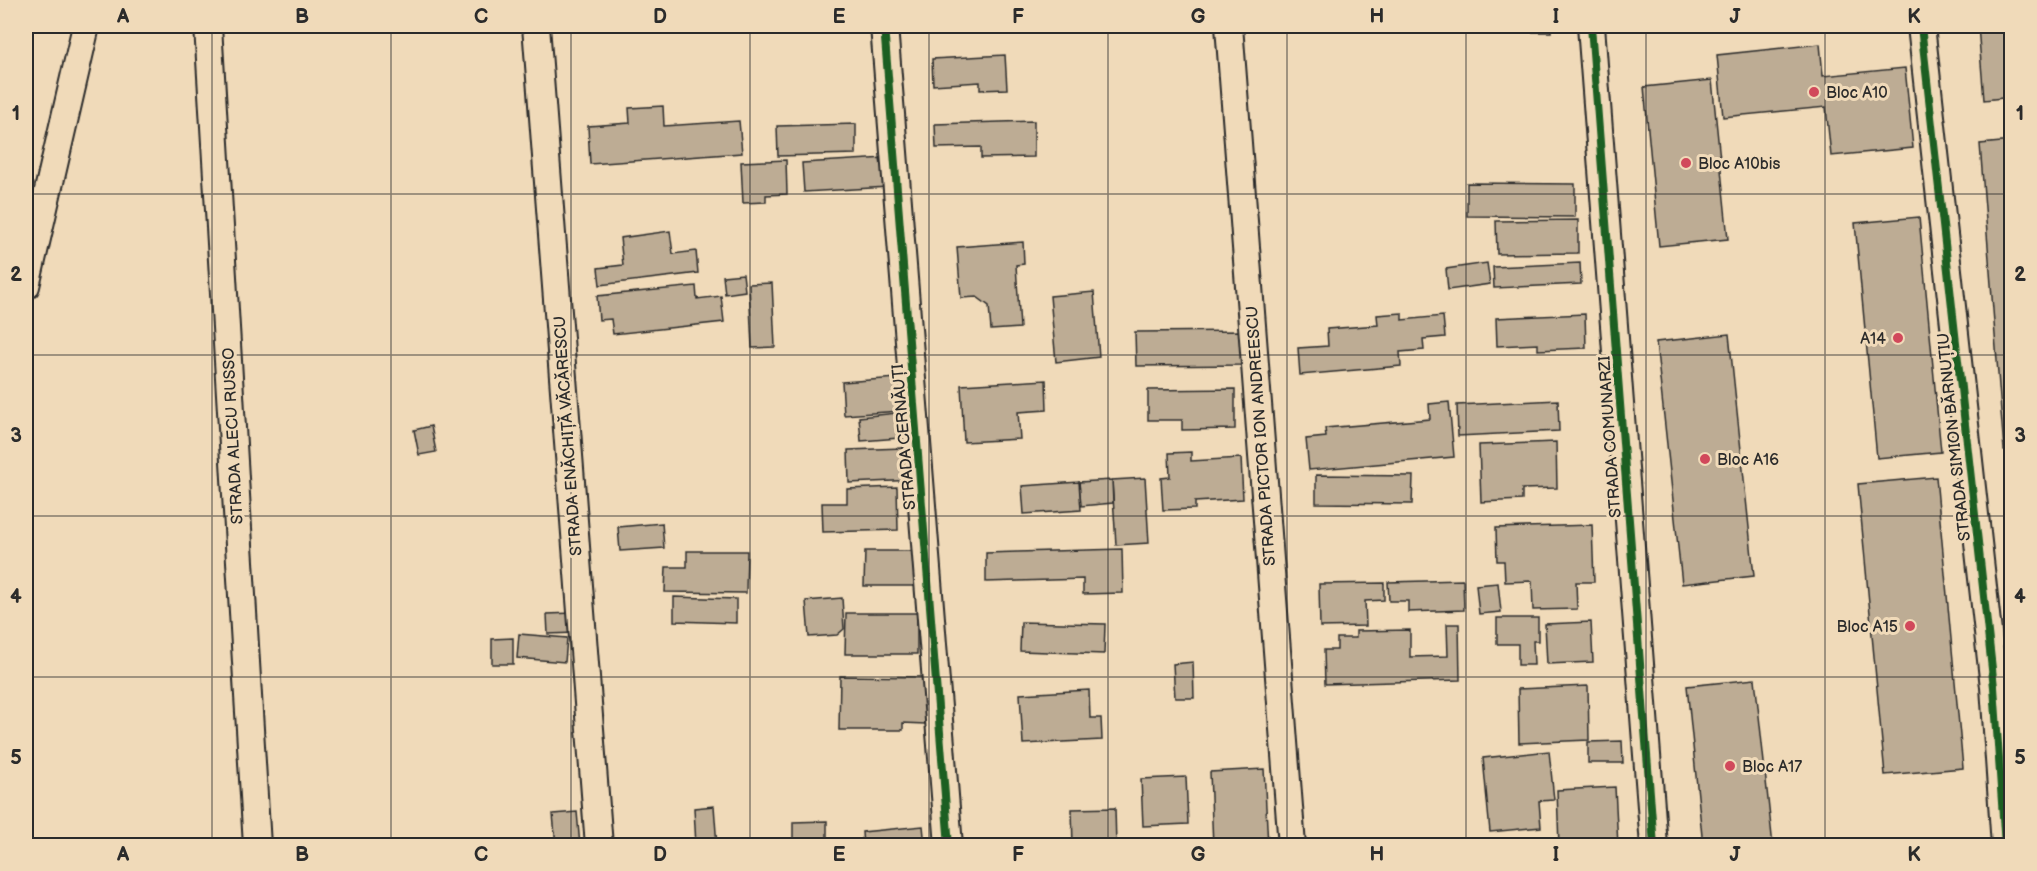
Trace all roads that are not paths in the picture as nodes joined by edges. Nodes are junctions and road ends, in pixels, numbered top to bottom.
1 (86, 26) edge
2 (208, 26) edge
3 (536, 26) edge
4 (884, 26) edge
5 (1229, 26) edge
6 (1592, 26) edge
7 (1921, 26) edge
8 (26, 286) edge
9 (257, 846) edge
10 (599, 846) edge
11 (949, 846) edge
12 (1292, 846) edge
13 (1654, 846) edge
14 (2005, 846) edge

1 - 8 street
2 - 9 street, STRADA ALECU RUSSO
3 - 10 street, STRADA ENĂCHIȚĂ VĂCĂRESCU
4 - 11 street, STRADA CERNĂUȚI
5 - 12 street, STRADA PICTOR ION ANDREESCU
6 - 13 street, STRADA COMUNARZI
7 - 14 street, STRADA SIMION BĂRNUȚIU

